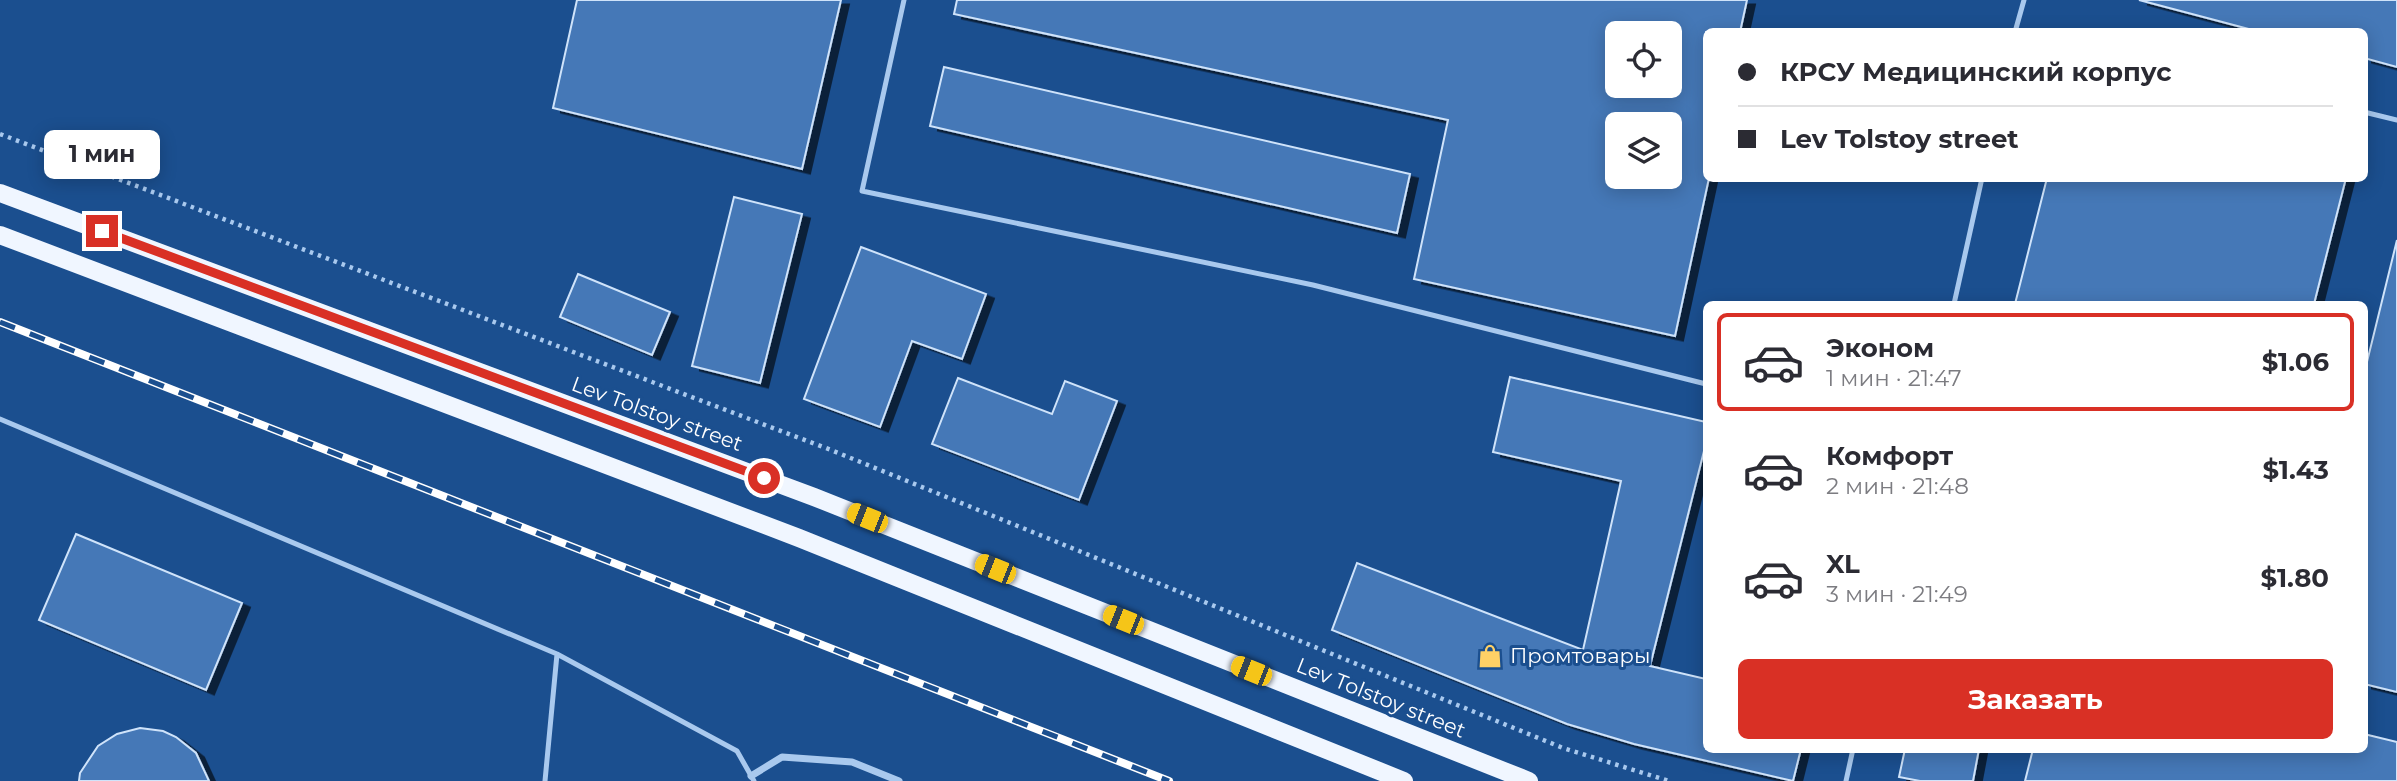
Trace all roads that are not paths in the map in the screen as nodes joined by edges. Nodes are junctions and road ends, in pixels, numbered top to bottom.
1 (904, 0) edge
2 (2024, 0) edge
3 (2017, 28) edge
4 (2368, 113) edge
5 (2397, 120) edge
6 (1981, 182) edge
7 (0, 193) edge
8 (0, 235) edge
9 (1955, 301) edge
10 (1703, 383) edge
11 (0, 419) edge
12 (557, 654) junction
13 (1852, 753) edge
14 (752, 778) edge
15 (545, 781) edge
16 (899, 781) edge
17 (1404, 781) edge
18 (1529, 781) edge
19 (1846, 781) edge

1 - 10 lane
2 - 3 lane
4 - 5 lane
6 - 9 lane
7 - 18 main road, Lev Tolstoy street
8 - 17 main road
11 - 12 lane
12 - 14 lane
12 - 15 lane
13 - 19 lane
14 - 16 street

